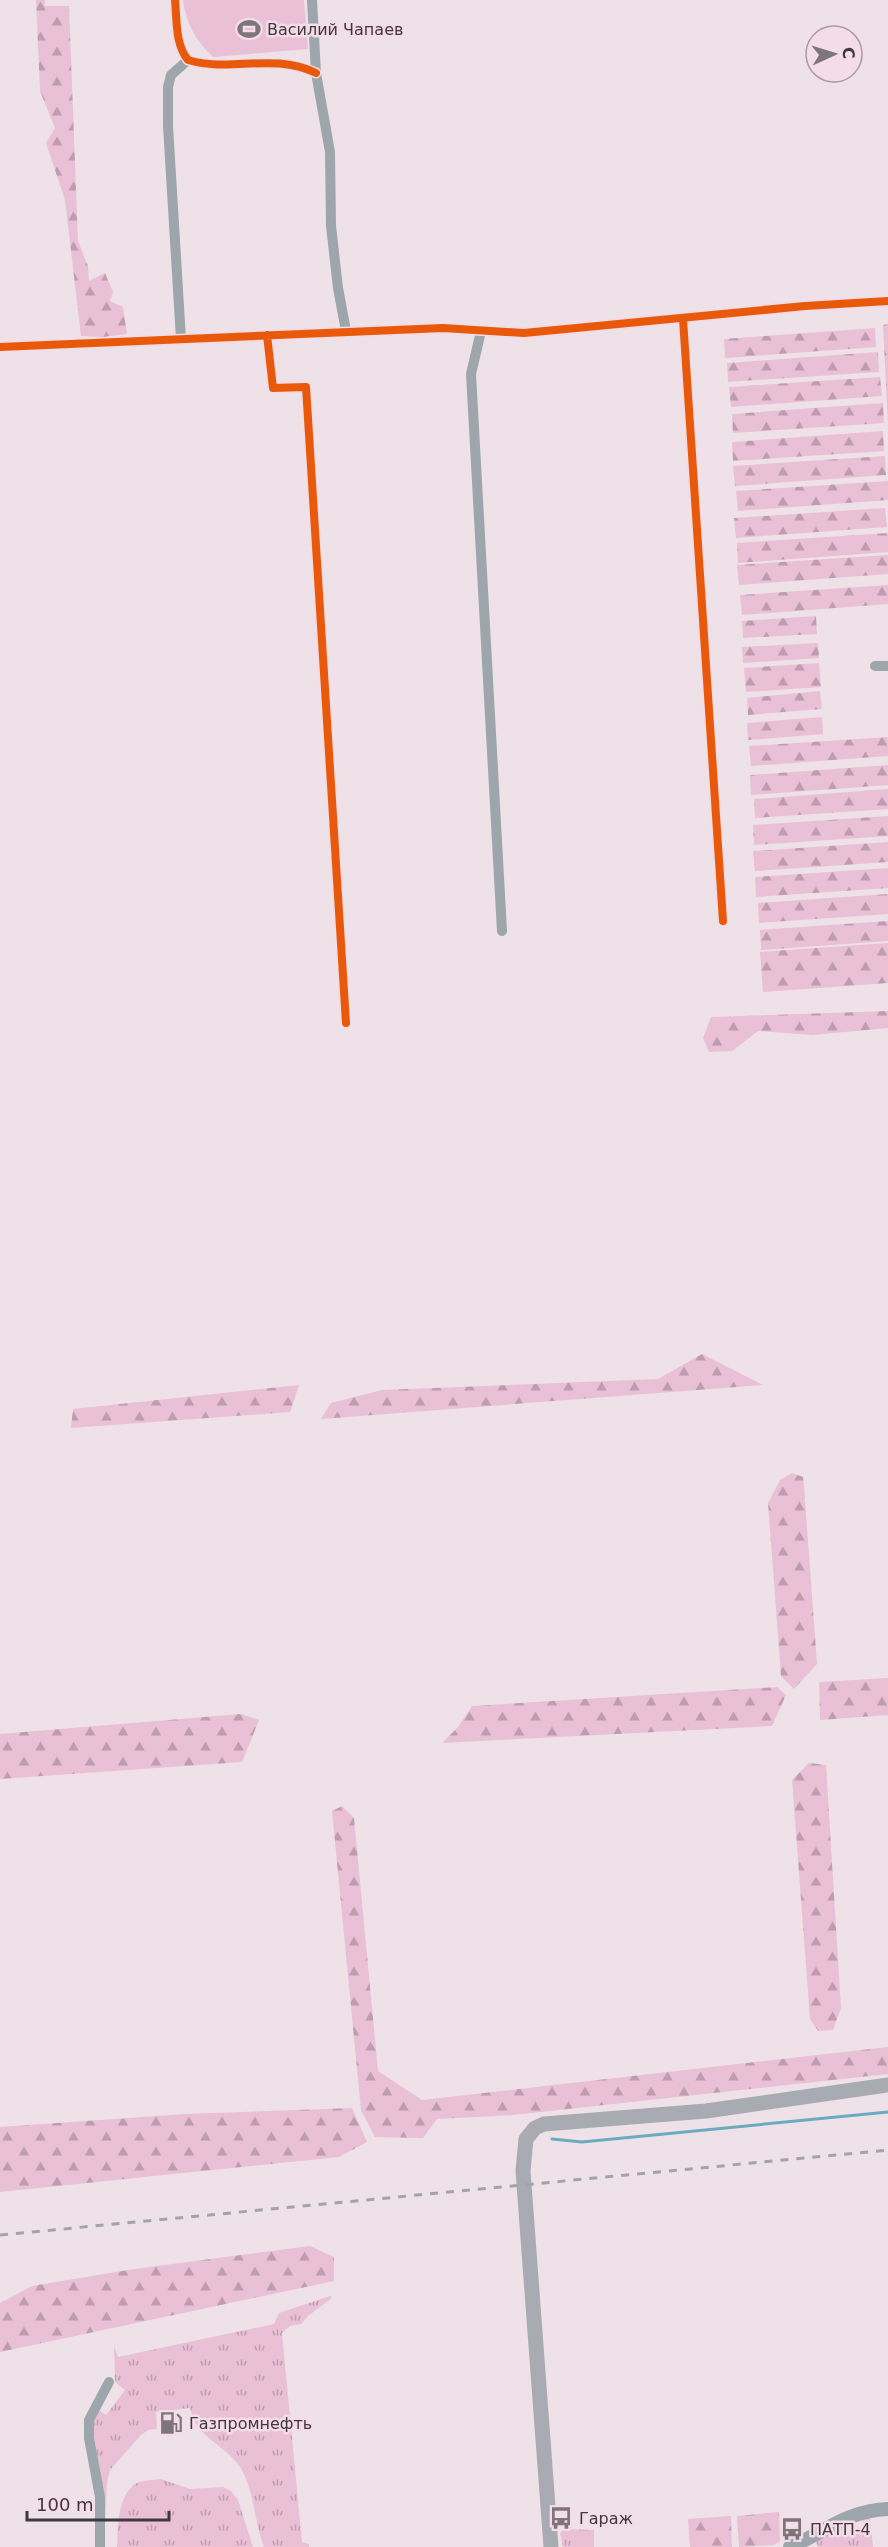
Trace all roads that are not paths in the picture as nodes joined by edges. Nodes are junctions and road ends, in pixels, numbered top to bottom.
1 (175, 0) edge
2 (312, 0) edge
3 (188, 60) junction
4 (316, 73) junction
5 (888, 302) edge
6 (683, 320) junction
7 (346, 331) junction
8 (480, 331) junction
9 (267, 334) junction
10 (181, 339) junction
11 (0, 347) edge
12 (875, 666) dead end
13 (888, 666) edge
14 (723, 921) dead end
15 (502, 931) dead end
16 (346, 1023) dead end
17 (888, 2085) edge
18 (109, 2382) dead end
19 (888, 2509) edge
20 (100, 2547) edge
21 (551, 2547) edge
22 (790, 2547) edge

1 - 3 street
2 - 4 street
3 - 4 street
3 - 10 street
4 - 7 street
5 - 6 street
6 - 8 street
6 - 14 street
7 - 8 street
7 - 9 street
8 - 15 street
9 - 10 street
9 - 16 street
10 - 11 street
12 - 13 street
17 - 21 main road
18 - 20 street
19 - 22 street

